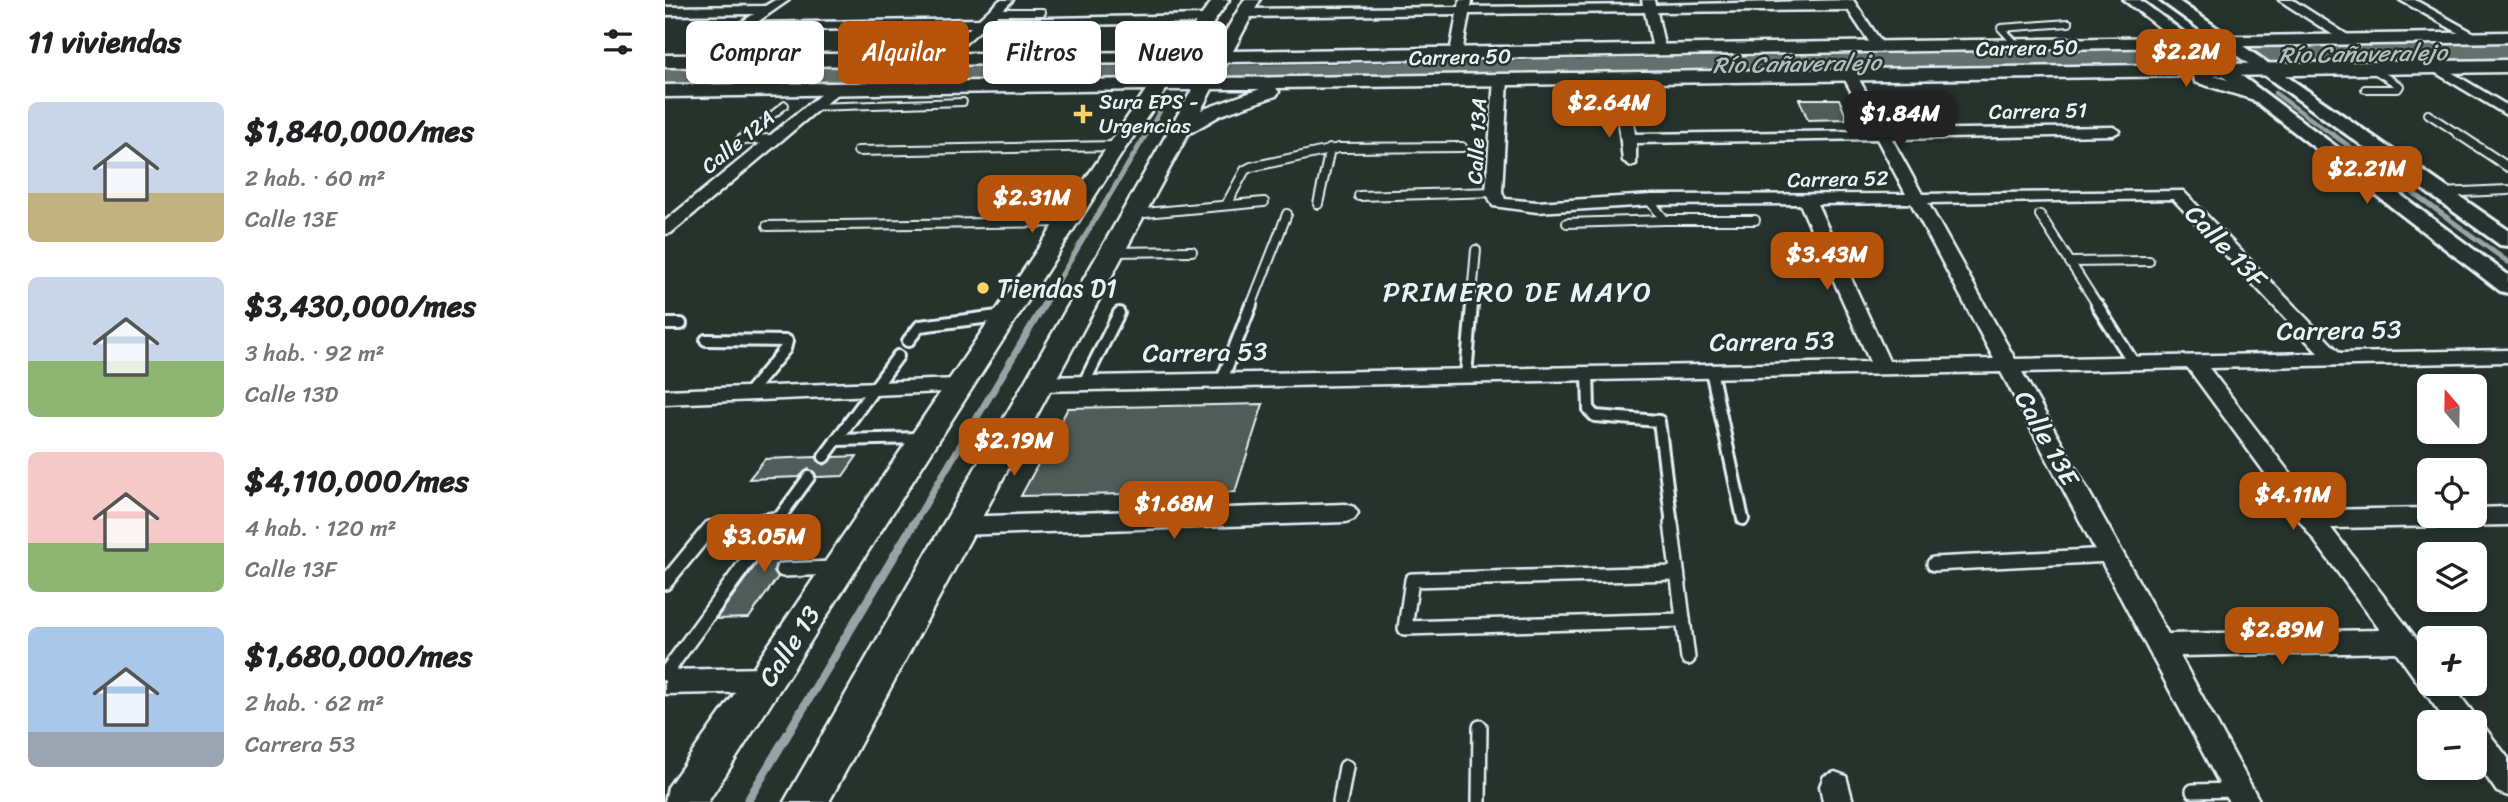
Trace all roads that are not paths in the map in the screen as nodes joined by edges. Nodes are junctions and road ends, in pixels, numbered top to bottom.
1 (783, 0) edge
2 (1007, 0) edge
3 (1221, 0) edge
4 (2130, 0) edge
5 (2167, 0) edge
6 (2285, 0) edge
7 (2406, 0) edge
8 (1849, 3) edge
9 (1649, 4) edge
10 (1465, 5) edge
11 (1248, 7) edge
12 (768, 10) junction
13 (665, 11) edge
14 (994, 12) junction
15 (1042, 12) dead end
16 (2151, 16) junction
17 (751, 21) edge
18 (1207, 21) edge
19 (982, 23) junction
20 (2069, 23) dead end
21 (1115, 24) edge
22 (824, 26) edge
23 (969, 35) edge
24 (1230, 37) junction
25 (2508, 37) edge
26 (2477, 38) junction
27 (2349, 39) junction
28 (2121, 41) junction
29 (1227, 42) edge
30 (2188, 42) junction
31 (2225, 42) junction
32 (2015, 43) junction
33 (1878, 46) junction
34 (1658, 50) junction
35 (1456, 53) junction
36 (1264, 56) junction
37 (1115, 58) edge
38 (665, 61) edge
39 (686, 61) edge
40 (969, 61) edge
41 (1227, 66) edge
42 (2220, 67) junction
43 (2261, 67) junction
44 (2436, 67) junction
45 (2371, 68) junction
46 (2505, 68) edge
47 (2150, 69) junction
48 (2313, 69) junction
49 (1227, 71) edge
50 (1849, 74) junction
51 (1501, 79) junction
52 (1333, 82) junction
53 (1112, 84) junction
54 (1115, 84) edge
55 (1162, 84) edge
56 (1205, 84) edge
57 (837, 88) junction
58 (2365, 89) dead end
59 (665, 91) edge
60 (2298, 92) junction
61 (2251, 93) junction
62 (963, 102) dead end
63 (1195, 103) junction
64 (785, 105) dead end
65 (814, 107) junction
66 (1145, 107) junction
67 (2508, 112) edge
68 (1625, 114) dead end
69 (2428, 114) dead end
70 (1180, 131) junction
71 (2113, 131) dead end
72 (1881, 133) junction
73 (775, 139) junction
74 (1627, 139) junction
75 (1116, 146) junction
76 (1462, 147) dead end
77 (1330, 149) junction
78 (857, 151) dead end
79 (1630, 161) dead end
80 (2508, 167) edge
81 (2508, 190) edge
82 (2438, 193) junction
83 (2177, 194) joint
84 (1359, 196) dead end
85 (1497, 198) junction
86 (1917, 199) junction
87 (1649, 200) junction
88 (1807, 201) junction
89 (1264, 202) dead end
90 (1318, 204) dead end
91 (1226, 205) junction
92 (1131, 214) junction
93 (1287, 214) dead end
94 (2040, 215) dead end
95 (1665, 220) junction
96 (1755, 220) dead end
97 (1069, 222) junction
98 (1567, 223) dead end
99 (767, 226) dead end
100 (665, 229) edge
101 (2508, 240) edge
102 (1476, 250) dead end
103 (1192, 251) dead end
104 (1110, 252) junction
105 (2149, 261) dead end
106 (2070, 262) junction
107 (2508, 286) edge
108 (1119, 313) dead end
109 (1006, 315) junction
110 (665, 324) edge
111 (681, 324) dead end
112 (706, 340) dead end
113 (908, 341) dead end
114 (898, 356) dead end
115 (2508, 356) edge
116 (2334, 358) junction
117 (2193, 361) junction
118 (2133, 362) junction
119 (2007, 365) junction
120 (1882, 367) junction
121 (1711, 370) junction
122 (1588, 373) junction
123 (1466, 375) junction
124 (1222, 380) junction
125 (1084, 383) junction
126 (1037, 384) junction
127 (958, 386) junction
128 (873, 390) junction
129 (747, 395) junction
130 (665, 397) edge
131 (926, 438) junction
132 (837, 440) junction
133 (824, 457) dead end
134 (809, 477) dead end
135 (1346, 513) dead end
136 (2508, 516) edge
137 (780, 517) junction
138 (2312, 519) junction
139 (1743, 520) dead end
140 (957, 526) junction
141 (2111, 555) junction
142 (1934, 564) dead end
143 (841, 567) junction
144 (783, 570) dead end
145 (1677, 573) junction
146 (665, 583) edge
147 (1683, 620) junction
148 (2403, 641) junction
149 (2159, 645) junction
150 (1688, 658) dead end
151 (2417, 660) edge
152 (665, 674) edge
153 (767, 680) junction
154 (665, 682) edge
155 (1480, 727) dead end
156 (2487, 753) edge
157 (1346, 767) dead end
158 (2508, 782) edge
159 (2193, 791) dead end
160 (2242, 796) edge
161 (684, 802) edge
162 (806, 802) edge
163 (1340, 802) edge
164 (1479, 802) edge

1 - 12 street
2 - 14 street
3 - 18 main road, Calle 13
4 - 16 street
5 - 31 street
6 - 27 street
7 - 26 street
8 - 9 street
8 - 33 street
9 - 10 street
9 - 34 street
10 - 11 street
10 - 35 street
11 - 24 main road
12 - 13 street
12 - 17 street
14 - 15 lane
14 - 19 street
16 - 28 main road
16 - 30 street
19 - 21 street
19 - 22 street
19 - 23 street
20 - 32 lane
24 - 29 main road
24 - 36 main road
25 - 26 main road, Carrera 50
26 - 27 main road, Carrera 50
27 - 31 main road, Carrera 50
28 - 30 main road, Carrera 50
28 - 32 main road, Carrera 50
30 - 31 main road, Carrera 50
30 - 42 street
31 - 43 street
32 - 33 main road, Carrera 50
33 - 34 main road, Carrera 50
34 - 35 main road, Carrera 50
35 - 36 main road, Carrera 50
36 - 41 main road, Carrera 50
37 - 40 main road, Carrera 50
38 - 39 main road, Carrera 50
42 - 43 main road, Carrera 50
42 - 47 main road, Carrera 50
42 - 61 street
43 - 48 main road, Carrera 50
43 - 60 street
44 - 45 main road, Carrera 50
44 - 46 main road, Carrera 50
44 - 67 street
45 - 48 main road, Carrera 50
45 - 58 lane
47 - 50 main road, Carrera 50
47 - 61 main road
48 - 60 main road
49 - 52 main road, Carrera 50
50 - 51 main road, Carrera 50
50 - 72 street, Calle 13E
51 - 52 main road, Carrera 50
51 - 85 street, Calle 13A
52 - 70 main road
53 - 54 main road, Carrera 50
53 - 57 main road, Carrera 50
53 - 66 main road
55 - 66 main road, Calle 13
56 - 63 main road
57 - 59 main road, Carrera 50
57 - 65 street, Calle 12A
60 - 82 street
61 - 107 street
62 - 65 lane
63 - 66 main road
63 - 70 main road
64 - 73 lane
65 - 73 street, Calle 12A
66 - 75 main road, Calle 13
68 - 74 street
69 - 80 lane
70 - 92 main road
71 - 72 street, Carrera 51
72 - 74 street, Carrera 51
72 - 86 street, Calle 13E
73 - 100 street, Calle 12A
74 - 79 street
75 - 78 lane
75 - 97 main road, Calle 13
76 - 77 lane
77 - 90 lane
77 - 91 lane
81 - 82 lane
82 - 101 street
83 - 86 street, Carrera 52
83 - 116 street, Calle 13F
84 - 85 lane
85 - 87 street, Carrera 52
86 - 88 street, Carrera 52
86 - 119 street, Calle 13E
87 - 88 street, Carrera 52
87 - 95 lane
88 - 120 street
89 - 91 lane
91 - 92 lane
92 - 104 main road
93 - 124 lane
94 - 106 lane
95 - 96 lane
95 - 98 lane
97 - 99 lane
97 - 109 main road, Calle 13
102 - 123 lane
103 - 104 lane
104 - 126 main road
105 - 106 lane
106 - 118 lane
108 - 125 lane
109 - 113 lane
109 - 127 main road, Calle 13
110 - 111 lane
112 - 129 lane
114 - 128 lane
115 - 116 street, Carrera 53
116 - 117 street, Carrera 53
117 - 118 street, Carrera 53
117 - 138 street
118 - 119 street, Carrera 53
119 - 120 street, Carrera 53
119 - 141 street, Calle 13E
120 - 121 street, Carrera 53
121 - 122 street, Carrera 53
121 - 139 lane
122 - 123 street, Carrera 53
122 - 145 lane
123 - 124 street, Carrera 53
124 - 125 street, Carrera 53
125 - 126 street, Carrera 53
126 - 140 main road
127 - 128 street
127 - 131 main road, Calle 13
128 - 129 street
128 - 132 lane
129 - 130 street
131 - 132 lane
131 - 143 main road, Calle 13
132 - 133 lane
134 - 137 lane
135 - 140 street
136 - 138 street
137 - 146 lane
137 - 152 lane
138 - 148 street
140 - 162 main road
141 - 142 lane
141 - 149 street, Calle 13E
143 - 144 lane
143 - 153 main road, Calle 13
145 - 147 lane
145 - 147 lane
147 - 150 lane
148 - 149 street
148 - 151 street
149 - 160 street, Calle 13E
153 - 154 street
153 - 161 main road, Calle 13
155 - 164 lane
156 - 158 street
157 - 163 lane
159 - 160 lane

